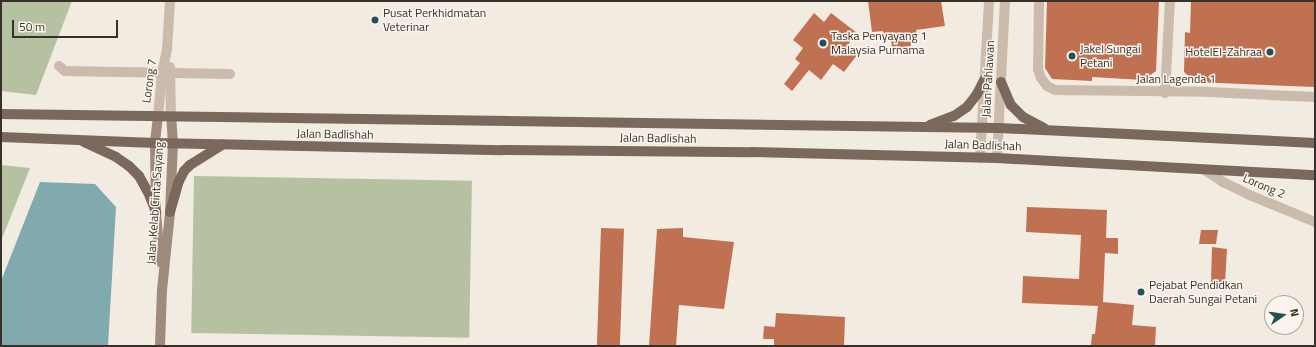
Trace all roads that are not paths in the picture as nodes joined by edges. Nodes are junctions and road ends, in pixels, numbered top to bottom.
1 (170, 1) edge
2 (988, 1) edge
3 (1005, 1) edge
4 (1039, 1) edge
5 (1170, 1) edge
6 (59, 66) dead end
7 (166, 73) junction
8 (230, 74) dead end
9 (984, 80) junction
10 (1001, 82) junction
11 (1165, 93) junction
12 (1315, 98) edge
13 (1, 114) edge
14 (158, 117) junction
15 (171, 117) junction
16 (924, 127) junction
17 (982, 128) junction
18 (999, 128) junction
19 (1051, 130) junction
20 (1, 137) edge
21 (80, 140) junction
22 (155, 143) junction
23 (173, 143) junction
24 (1315, 143) edge
25 (223, 144) junction
26 (980, 158) junction
27 (998, 158) junction
28 (1205, 170) junction
29 (1315, 175) edge
30 (156, 212) junction
31 (170, 212) junction
32 (1315, 222) edge
33 (162, 290) junction
34 (160, 346) edge

1 - 7 street, Lorong 7
2 - 9 street, Jalan Pahlawan
3 - 10 street, Jalan Pahlawan
4 - 11 street, Jalan Lagenda 1
5 - 11 street
6 - 7 street
7 - 8 street
7 - 14 street, Lorong 7
7 - 15 street, Lorong 7
9 - 16 main road
9 - 17 street, Jalan Pahlawan
10 - 18 street, Jalan Pahlawan
10 - 19 main road
11 - 12 street, Jalan Lagenda 1
13 - 14 main road, Jalan Badlishah
14 - 15 main road, Jalan Badlishah
14 - 22 main road, Jalan Kelab Cinta Sayang
15 - 16 main road, Jalan Badlishah
15 - 23 main road, Jalan Kelab Cinta Sayang
16 - 17 main road, Jalan Badlishah
17 - 18 main road, Jalan Badlishah
17 - 26 street, Jalan Pahlawan
18 - 19 main road, Jalan Badlishah
18 - 27 street, Jalan Pahlawan
19 - 24 main road, Jalan Badlishah
20 - 21 main road, Jalan Badlishah
21 - 22 main road, Jalan Badlishah
21 - 30 main road
22 - 23 main road, Jalan Badlishah
22 - 30 main road, Jalan Kelab Cinta Sayang
23 - 25 main road, Jalan Badlishah
23 - 31 main road, Jalan Kelab Cinta Sayang
25 - 26 main road, Jalan Badlishah
25 - 31 main road
26 - 27 main road, Jalan Badlishah
27 - 28 main road, Jalan Badlishah
28 - 29 main road, Jalan Badlishah
28 - 32 street, Lorong 2
30 - 33 main road, Jalan Kelab Cinta Sayang
31 - 33 main road, Jalan Kelab Cinta Sayang
33 - 34 main road, Jalan Kelab Cinta Sayang

